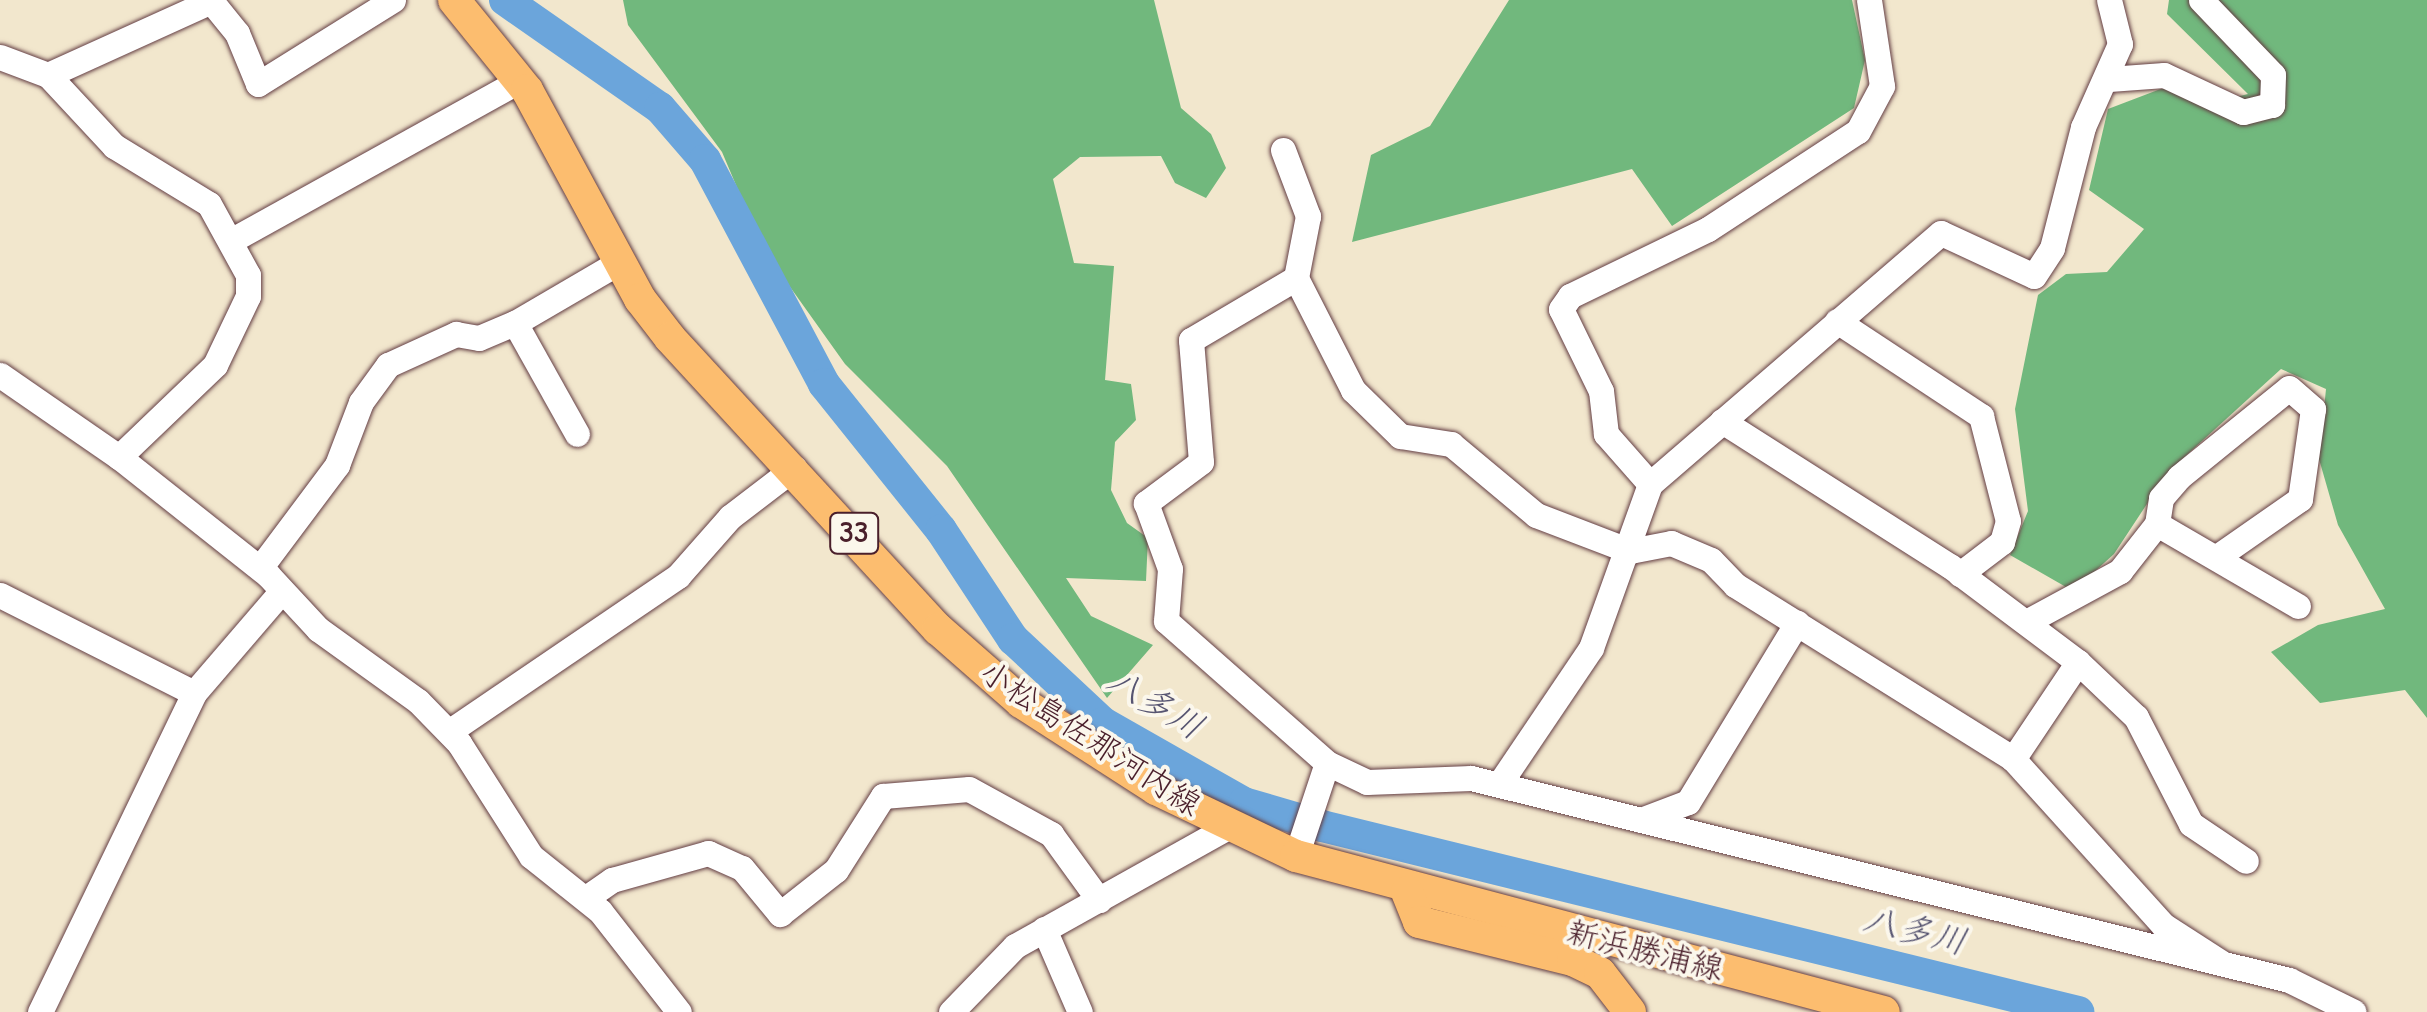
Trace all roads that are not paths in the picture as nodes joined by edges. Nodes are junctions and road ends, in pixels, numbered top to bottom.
1 (392, 0) edge
2 (454, 0) edge
3 (1869, 0) edge
4 (2110, 0) edge
5 (2201, 0) edge
6 (0, 57) edge
7 (48, 75) junction
8 (2109, 78) junction
9 (519, 80) junction
10 (1283, 150) dead end
11 (232, 240) junction
12 (621, 261) junction
13 (1296, 278) junction
14 (1837, 321) junction
15 (515, 323) junction
16 (0, 375) edge
17 (1722, 420) junction
18 (577, 434) dead end
19 (118, 457) junction
20 (794, 468) junction
21 (1650, 484) junction
22 (2158, 524) junction
23 (1630, 551) junction
24 (2217, 557) junction
25 (260, 568) junction
26 (1960, 574) junction
27 (281, 592) junction
28 (0, 595) edge
29 (2298, 606) dead end
30 (2028, 620) junction
31 (1797, 623) junction
32 (2078, 662) junction
33 (194, 693) junction
34 (450, 731) junction
35 (2014, 759) junction
36 (1322, 771) junction
37 (1500, 783) junction
38 (1639, 820) junction
39 (1228, 828) junction
40 (1297, 851) junction
41 (2246, 860) dead end
42 (1407, 892) junction
43 (586, 898) junction
44 (1099, 900) junction
45 (1044, 929) junction
46 (2222, 963) junction
47 (40, 1012) edge
48 (678, 1012) edge
49 (951, 1012) edge
50 (1080, 1012) edge
51 (1630, 1012) edge
52 (1884, 1012) edge
53 (2354, 1012) edge

1 - 7 street
2 - 9 main road, 小松島佐那河内線 / 33
3 - 21 street
4 - 8 street
5 - 8 street
6 - 7 street
7 - 11 street
8 - 14 street
9 - 11 street
9 - 12 main road, 小松島佐那河内線 / 33
10 - 13 street
11 - 19 street
12 - 15 street
12 - 20 main road, 小松島佐那河内線 / 33
13 - 23 street
13 - 36 street
14 - 17 street
14 - 26 street
15 - 18 street
15 - 25 street
16 - 19 street
17 - 21 street
17 - 26 street
19 - 25 street
20 - 34 street
20 - 39 main road, 小松島佐那河内線 / 33
21 - 23 street
22 - 24 street
22 - 24 street
22 - 30 street
23 - 31 street
23 - 37 street
24 - 29 street
25 - 27 street
26 - 30 street
27 - 33 street
27 - 34 street
28 - 33 street
30 - 32 street
31 - 35 street
31 - 38 street
32 - 35 street
32 - 41 street
33 - 47 street
34 - 43 street
35 - 46 street
36 - 37 street
36 - 40 street
37 - 38 street
38 - 46 street
39 - 40 main road, 小松島佐那河内線 / 33
39 - 44 street
40 - 42 main road, 小松島佐那河内線 / 33
42 - 51 main road
42 - 52 main road, 新浜勝浦線
43 - 44 street
43 - 48 street
44 - 45 street
45 - 49 street
45 - 50 street
46 - 53 street

